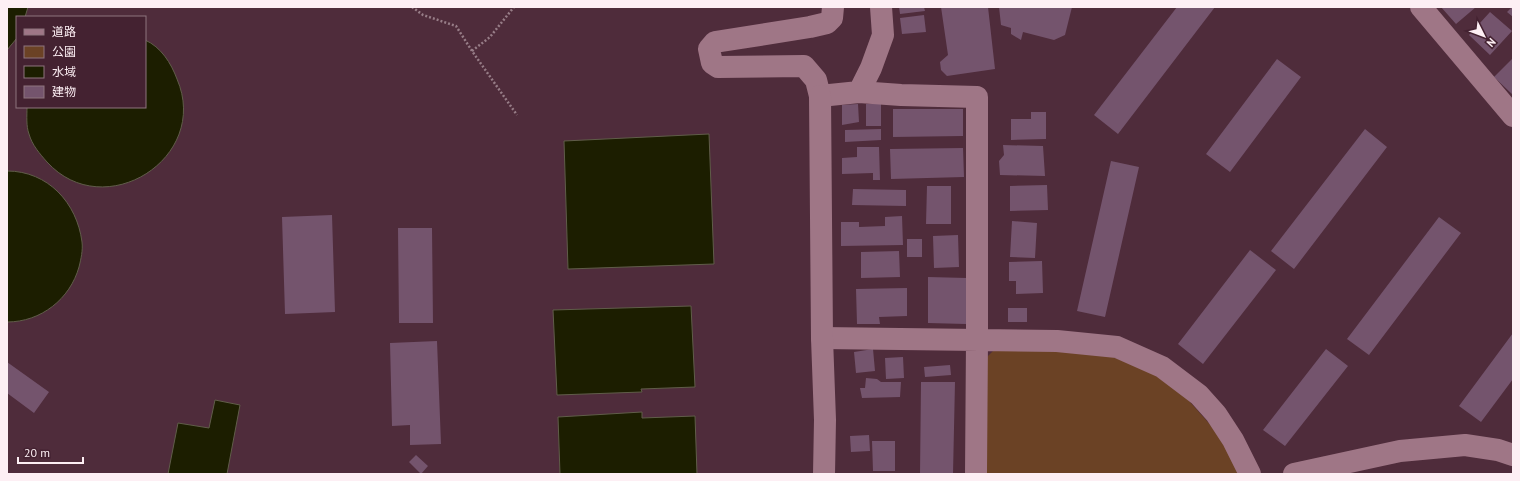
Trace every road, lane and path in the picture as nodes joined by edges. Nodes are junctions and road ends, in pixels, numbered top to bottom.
1 (412, 7) edge
2 (514, 7) edge
3 (833, 7) edge
4 (881, 7) edge
5 (1421, 7) edge
6 (472, 51) junction
7 (859, 92) junction
8 (820, 96) junction
9 (516, 115) dead end
10 (1513, 116) edge
11 (822, 338) junction
12 (978, 340) junction
13 (1513, 454) edge
14 (824, 474) edge
15 (976, 474) edge
16 (1250, 474) edge
17 (1294, 474) edge

1 - 6 path
2 - 6 path
3 - 8 street
4 - 7 street
5 - 10 street
6 - 9 path
7 - 8 street
7 - 12 street
8 - 11 street
11 - 12 street
11 - 14 street
12 - 15 street
12 - 16 street
13 - 17 street

